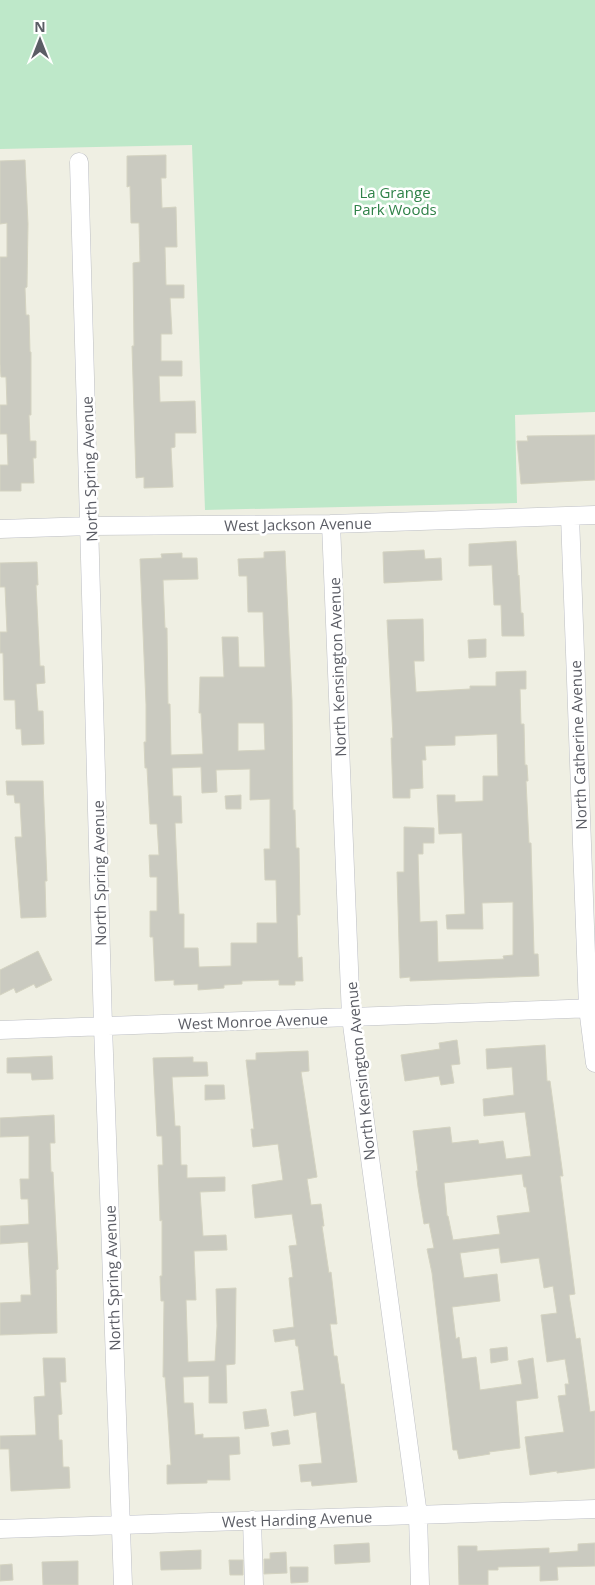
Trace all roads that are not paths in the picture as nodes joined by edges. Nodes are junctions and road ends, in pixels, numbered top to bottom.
1 (79, 162) dead end
2 (595, 515) edge
3 (570, 516) junction
4 (331, 524) junction
5 (91, 526) junction
6 (0, 529) edge
7 (591, 1008) edge
8 (351, 1017) junction
9 (103, 1026) junction
10 (0, 1030) edge
11 (595, 1063) edge
12 (595, 1509) edge
13 (418, 1515) junction
14 (252, 1520) junction
15 (121, 1524) junction
16 (0, 1529) edge
17 (123, 1585) edge
18 (254, 1585) edge
19 (420, 1585) edge

1 - 5 street, North Spring Avenue
2 - 3 street, West Jackson Avenue
3 - 4 street, West Jackson Avenue
3 - 7 street, North Catherine Avenue
4 - 5 street, West Jackson Avenue
4 - 8 street, North Kensington Avenue
5 - 6 street, West Jackson Avenue
5 - 9 street, North Spring Avenue
7 - 8 street, West Monroe Avenue
7 - 11 street, North Catherine Avenue
8 - 9 street, West Monroe Avenue
8 - 13 street, North Kensington Avenue
9 - 10 street, West Monroe Avenue
9 - 15 street, North Spring Avenue
12 - 13 street, West Harding Avenue
13 - 14 street, West Harding Avenue
13 - 19 street, North Kensington Avenue
14 - 15 street, West Harding Avenue
14 - 18 street
15 - 16 street, West Harding Avenue
15 - 17 street, North Spring Avenue

